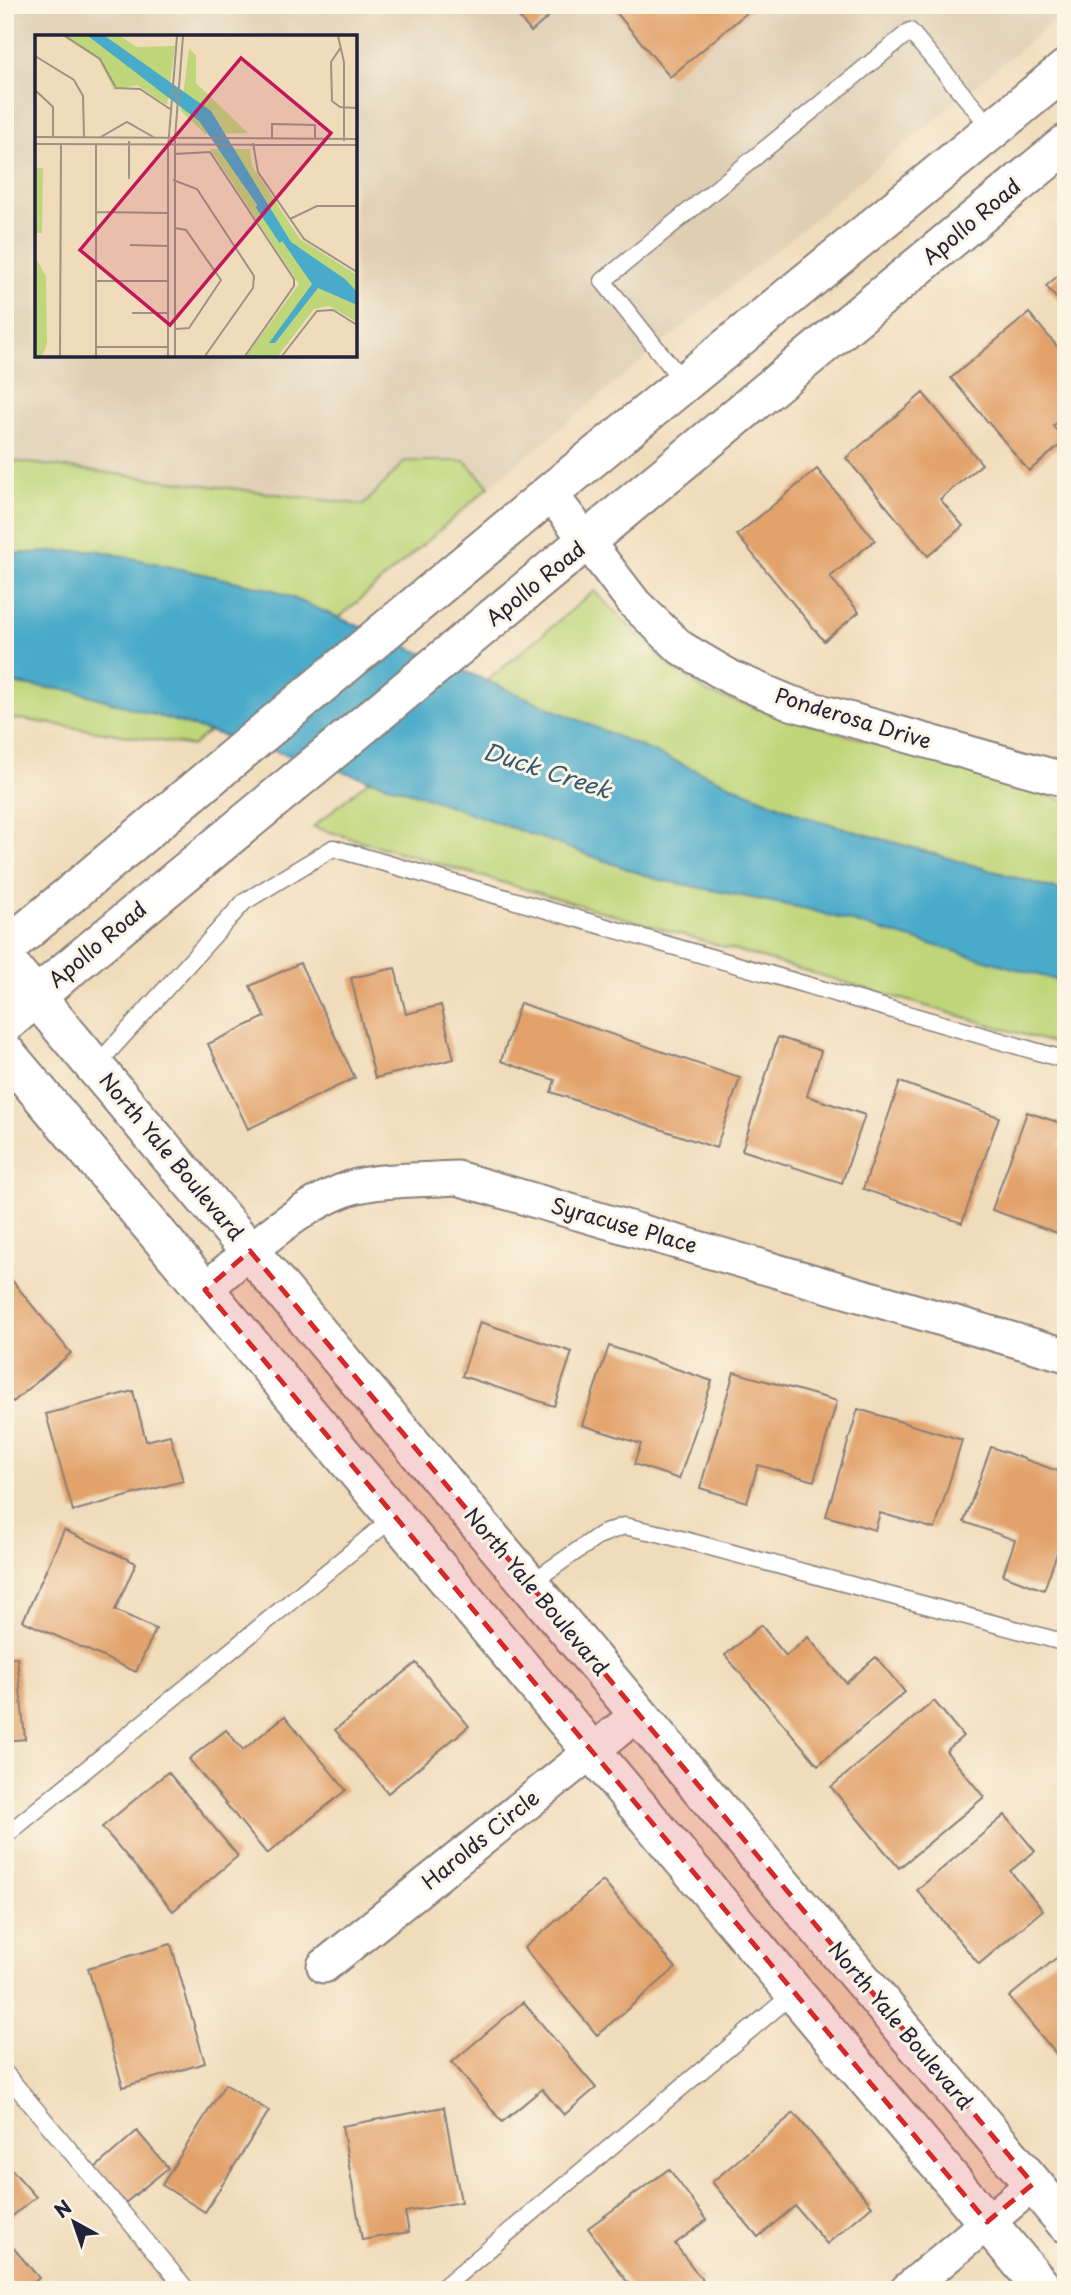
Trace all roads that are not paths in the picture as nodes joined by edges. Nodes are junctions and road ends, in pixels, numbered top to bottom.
1 (1066, 69) edge
2 (992, 130) junction
3 (1066, 144) edge
4 (684, 383) junction
5 (550, 493) junction
6 (588, 541) junction
7 (1066, 780) edge
8 (5, 949) edge
9 (5, 960) edge
10 (36, 997) junction
11 (5, 1024) edge
12 (5, 1052) edge
13 (1066, 1060) edge
14 (95, 1067) junction
15 (250, 1251) junction
16 (205, 1290) junction
17 (1066, 1354) edge
18 (395, 1517) junction
19 (529, 1584) junction
20 (1066, 1643) edge
21 (638, 1713) junction
22 (591, 1751) junction
23 (5, 1836) edge
24 (324, 1966) dead end
25 (794, 1993) junction
26 (5, 2073) edge
27 (1033, 2184) junction
28 (987, 2222) junction
29 (1066, 2224) edge
30 (187, 2290) edge
31 (440, 2290) edge
32 (906, 2290) edge
33 (1044, 2290) edge

1 - 2 street
2 - 4 street
2 - 4 lane
3 - 6 street, Apollo Road
4 - 5 street
5 - 6 street, Ponderosa Drive
5 - 8 street
6 - 7 street, Ponderosa Drive
6 - 10 street, Apollo Road
9 - 10 street, North Yale Boulevard
10 - 11 street, Apollo Road
10 - 14 street, North Yale Boulevard
12 - 16 street
13 - 14 lane
14 - 15 street, North Yale Boulevard
15 - 16 street, Syracuse Place
15 - 17 street, Syracuse Place
15 - 19 street, North Yale Boulevard
16 - 18 street
18 - 22 street
18 - 23 lane
19 - 20 lane
19 - 21 street, North Yale Boulevard
21 - 22 street, Harolds Circle
21 - 27 street, North Yale Boulevard
22 - 24 street, Harolds Circle
22 - 25 street
25 - 28 street
25 - 31 lane
26 - 30 lane
27 - 28 street
27 - 29 street, North Yale Boulevard
28 - 32 street
28 - 33 street

